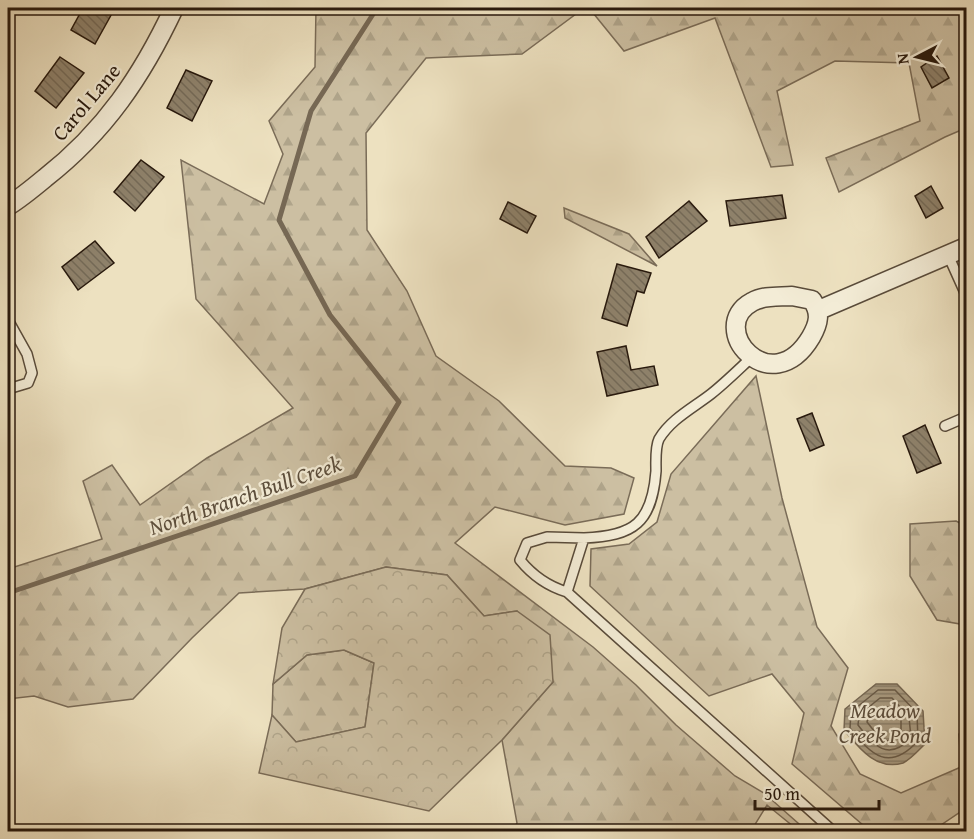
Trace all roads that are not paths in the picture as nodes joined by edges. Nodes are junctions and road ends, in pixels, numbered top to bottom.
1 (174, 8) edge
2 (8, 206) edge
3 (966, 247) edge
4 (948, 255) junction
5 (966, 295) edge
6 (819, 310) junction
7 (8, 320) edge
8 (752, 357) junction
9 (8, 389) edge
10 (966, 417) edge
11 (945, 426) dead end
12 (584, 538) junction
13 (567, 592) junction
14 (834, 831) edge

1 - 2 street, Carol Lane
3 - 4 street
4 - 5 lane
4 - 6 street
6 - 8 street
6 - 8 street
7 - 9 lane
8 - 12 lane
10 - 11 lane
12 - 13 lane
12 - 13 lane
13 - 14 lane

